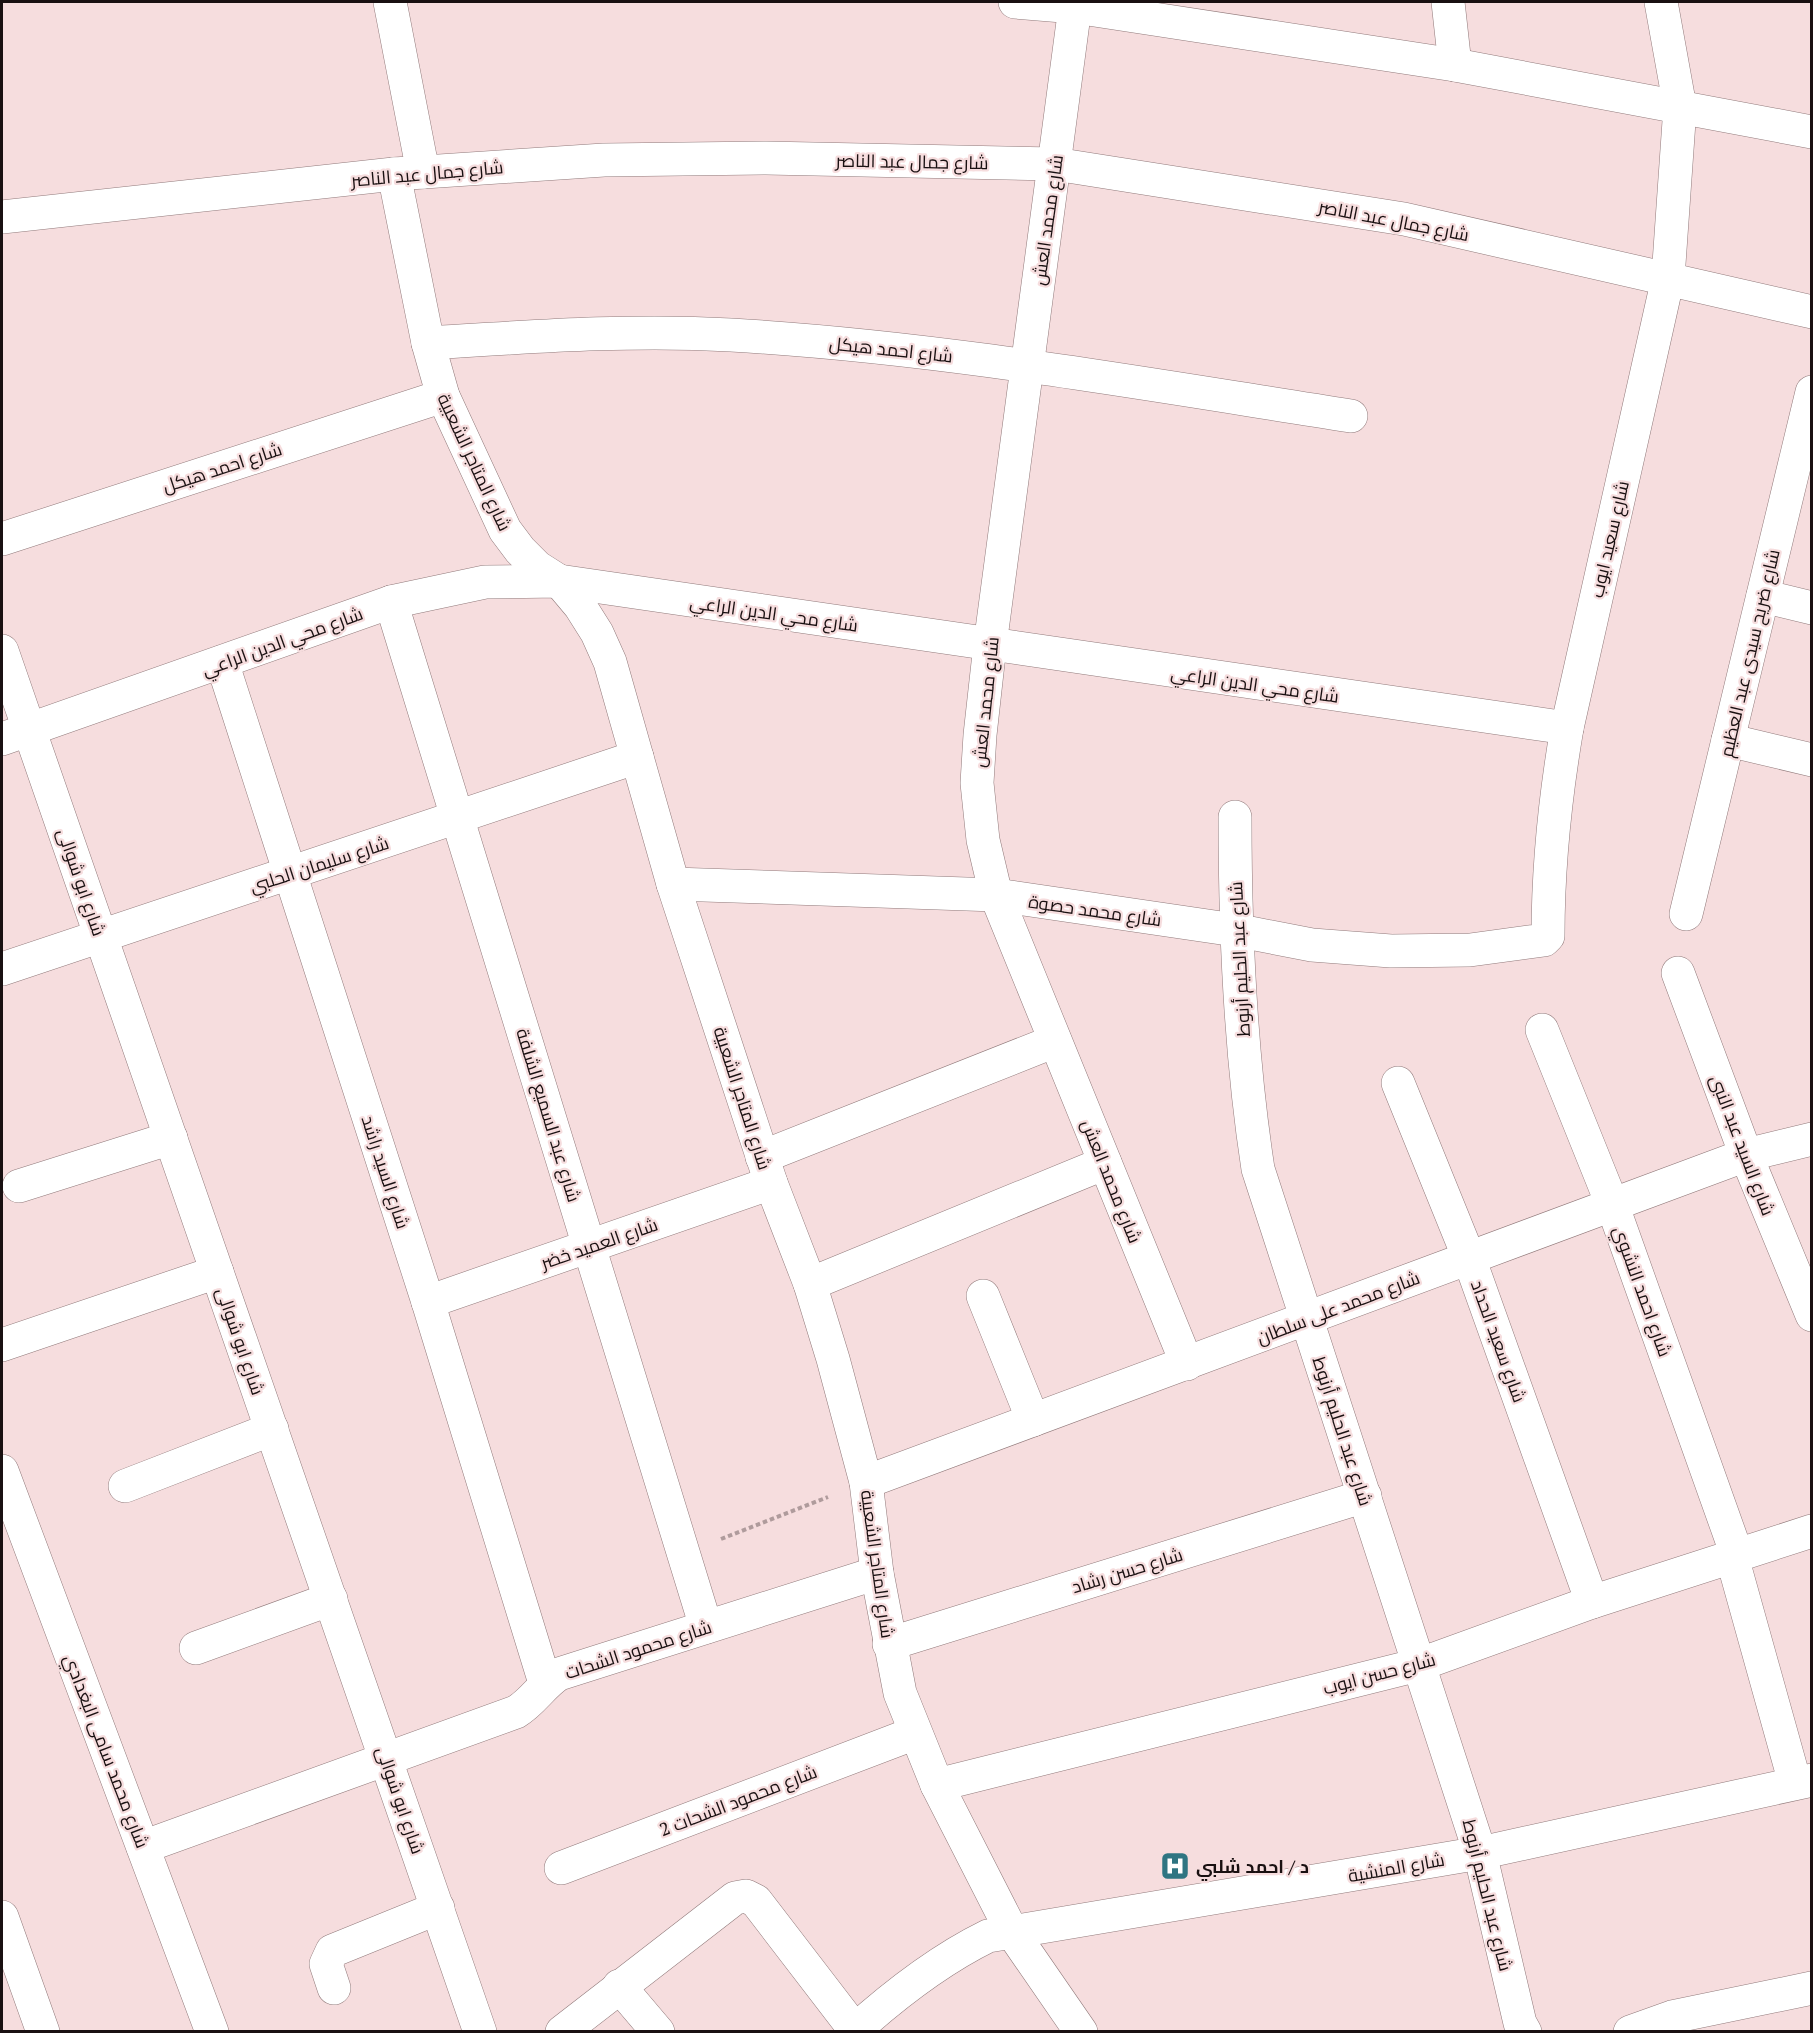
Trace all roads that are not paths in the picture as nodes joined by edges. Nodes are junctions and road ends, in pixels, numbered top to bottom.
1 (390, 2) edge
2 (1015, 2) edge
3 (1448, 2) edge
4 (1661, 2) edge
5 (1075, 7) junction
6 (1455, 65) junction
7 (1680, 107) junction
8 (1812, 132) edge
9 (1055, 164) junction
10 (408, 173) junction
11 (2, 218) edge
12 (1668, 278) junction
13 (1812, 312) edge
14 (428, 343) junction
15 (1027, 366) junction
16 (1812, 392) edge
17 (443, 396) junction
18 (1351, 416) dead end
19 (2, 539) edge
20 (559, 581) junction
21 (1762, 596) junction
22 (391, 602) junction
23 (1812, 608) edge
24 (990, 645) junction
25 (2, 651) edge
26 (222, 662) junction
27 (1567, 728) junction
28 (15, 735) edge
29 (1728, 740) junction
30 (637, 758) junction
31 (1812, 760) edge
32 (1235, 817) dead end
33 (457, 818) junction
34 (290, 874) junction
35 (673, 884) junction
36 (996, 895) junction
37 (1686, 914) dead end
38 (1234, 930) junction
39 (101, 936) junction
40 (1515, 945) joint
41 (2, 969) edge
42 (1678, 974) dead end
43 (1542, 1030) dead end
44 (1055, 1041) junction
45 (1398, 1083) dead end
46 (171, 1138) junction
47 (1812, 1139) edge
48 (1746, 1155) junction
49 (1105, 1163) junction
50 (767, 1170) junction
51 (19, 1186) dead end
52 (1612, 1204) junction
53 (589, 1246) junction
54 (1469, 1258) junction
55 (218, 1272) junction
56 (810, 1284) junction
57 (983, 1296) dead end
58 (428, 1302) junction
59 (1812, 1316) edge
60 (1306, 1319) junction
61 (2, 1345) edge
62 (1186, 1364) junction
63 (1033, 1420) junction
64 (272, 1429) junction
65 (2, 1471) edge
66 (866, 1482) junction
67 (124, 1486) dead end
68 (1365, 1496) junction
69 (1812, 1532) edge
70 (1735, 1556) junction
71 (877, 1573) junction
72 (331, 1599) junction
73 (1592, 1602) junction
74 (706, 1627) junction
75 (889, 1644) junction
76 (196, 1648) dead end
77 (1418, 1665) junction
78 (545, 1683) junction
79 (915, 1733) junction
80 (387, 1760) junction
81 (1804, 1782) edge
82 (938, 1785) junction
83 (143, 1847) junction
84 (1480, 1853) junction
85 (561, 1868) dead end
86 (438, 1908) junction
87 (2, 1917) edge
88 (1012, 1932) junction
89 (620, 1986) junction
90 (334, 1988) dead end
91 (1812, 1988) edge
92 (1724, 2019) edge
93 (43, 2031) edge
94 (212, 2031) edge
95 (480, 2031) edge
96 (562, 2031) edge
97 (658, 2031) edge
98 (854, 2031) edge
99 (1081, 2031) edge
100 (1525, 2031) edge
101 (1630, 2031) edge

1 - 10 street, شارع المتاجر الشعبية
2 - 5 street
3 - 6 street
4 - 7 street, شارع سعيد ايوب
5 - 6 street
5 - 9 street, شارع محمد العش
6 - 7 street
7 - 8 street
7 - 12 street, شارع سعيد ايوب
9 - 10 street, شارع جمال عبد الناصر
9 - 12 street, شارع جمال عبد الناصر
9 - 15 street, شارع محمد العش
10 - 11 street, شارع جمال عبد الناصر
10 - 14 street, شارع المتاجر الشعبية
12 - 13 street, شارع جمال عبد الناصر
12 - 27 street, شارع سعيد ايوب
14 - 15 street, شارع احمد هيكل
14 - 17 street, شارع المتاجر الشعبية
15 - 18 street, شارع احمد هيكل
15 - 24 street, شارع محمد العش
16 - 21 street, شارع ضريح سيدى عبد العظيم
17 - 19 street, شارع احمد هيكل
17 - 20 street, شارع المتاجر الشعبية
20 - 22 street, شارع محي الدين الراعي
20 - 24 street, شارع محي الدين الراعي
20 - 30 street, شارع المتاجر الشعبية
21 - 23 street
21 - 29 street, شارع ضريح سيدى عبد العظيم
22 - 26 street, شارع محي الدين الراعي
22 - 33 street, شارع عبد السميع الشلفة
24 - 27 street, شارع محي الدين الراعي
24 - 36 street, شارع محمد العش
25 - 28 street, شارع ابو شوالى
26 - 28 street, شارع محي الدين الراعي
26 - 34 street, شارع السيد راشد
27 - 40 street, شارع سعيد ايوب
28 - 39 street, شارع ابو شوالى
29 - 31 street
29 - 37 street, شارع ضريح سيدى عبد العظيم
30 - 33 street, شارع سليمان الحلبي
30 - 35 street, شارع المتاجر الشعبية
32 - 38 street, شارع عبد الحليم أرنوط
33 - 34 street, شارع سليمان الحلبي
33 - 53 street, شارع عبد السميع الشلفة
34 - 39 street, شارع سليمان الحلبي
34 - 58 street, شارع السيد راشد
35 - 36 street, شارع محمد حصوة
35 - 50 street, شارع المتاجر الشعبية
36 - 38 street, شارع محمد حصوة
36 - 44 street, شارع محمد العش
38 - 40 street, شارع محمد حصوة
38 - 60 street, شارع عبد الحليم أرنوط
39 - 41 street, شارع سليمان الحلبي
39 - 46 street, شارع ابو شوالى
42 - 48 street, شارع السيد عبد النبى
43 - 52 street, شارع احمد النشوي
44 - 49 street, شارع محمد العش
44 - 50 street, شارع العميد خضر
45 - 54 street, شارع سعيد الحداد
46 - 51 street
46 - 55 street, شارع ابو شوالى
47 - 48 street, شارع محمد على سلطان
48 - 52 street, شارع محمد على سلطان
48 - 59 street, شارع السيد عبد النبى
49 - 56 street
49 - 62 street, شارع محمد العش
50 - 53 street, شارع العميد خضر
50 - 56 street, شارع المتاجر الشعبية
52 - 54 street, شارع محمد على سلطان
52 - 70 street, شارع احمد النشوي
53 - 58 street, شارع العميد خضر
53 - 74 street, شارع عبد السميع الشلفة
54 - 60 street, شارع محمد على سلطان
54 - 73 street, شارع سعيد الحداد
55 - 61 street
55 - 64 street, شارع ابو شوالى
56 - 66 street, شارع المتاجر الشعبية
57 - 63 street
58 - 78 street, شارع السيد راشد
60 - 62 street, شارع محمد على سلطان
60 - 68 street, شارع عبد الحليم أرنوط
62 - 63 street, شارع محمد على سلطان
63 - 66 street, شارع محمد على سلطان
64 - 67 street
64 - 72 street, شارع ابو شوالى
65 - 83 street, شارع محمد سامى البغدادي
66 - 71 street, شارع المتاجر الشعبية
68 - 75 street, شارع حسن رشاد
68 - 77 street, شارع عبد الحليم أرنوط
69 - 70 street, شارع حسن ايوب
70 - 73 street, شارع حسن ايوب
70 - 81 street, شارع احمد النشوي
71 - 74 street, شارع محمود الشحات
71 - 75 street, شارع المتاجر الشعبية
72 - 76 street
72 - 80 street, شارع ابو شوالى
73 - 77 street, شارع حسن ايوب
74 - 78 street, شارع محمود الشحات
75 - 79 street, شارع المتاجر الشعبية
77 - 82 street, شارع حسن ايوب
77 - 84 street, شارع عبد الحليم أرنوط
78 - 80 street, شارع محمود الشحات
79 - 82 street, شارع المتاجر الشعبية
79 - 85 street, شارع محمود الشحات 2
80 - 83 street, شارع محمود الشحات
80 - 86 street, شارع ابو شوالى
81 - 84 street, شارع المنشية
82 - 88 street, شارع المتاجر الشعبية
83 - 94 street, شارع محمد سامى البغدادي
84 - 88 street, شارع المنشية
84 - 100 street, شارع عبد الحليم أرنوط
86 - 90 street
86 - 95 street, شارع ابو شوالى
87 - 93 street
88 - 98 street, شارع المنشية
88 - 99 street, شارع المتاجر الشعبية
89 - 96 street
89 - 97 street
89 - 98 street
91 - 92 street
92 - 101 street

